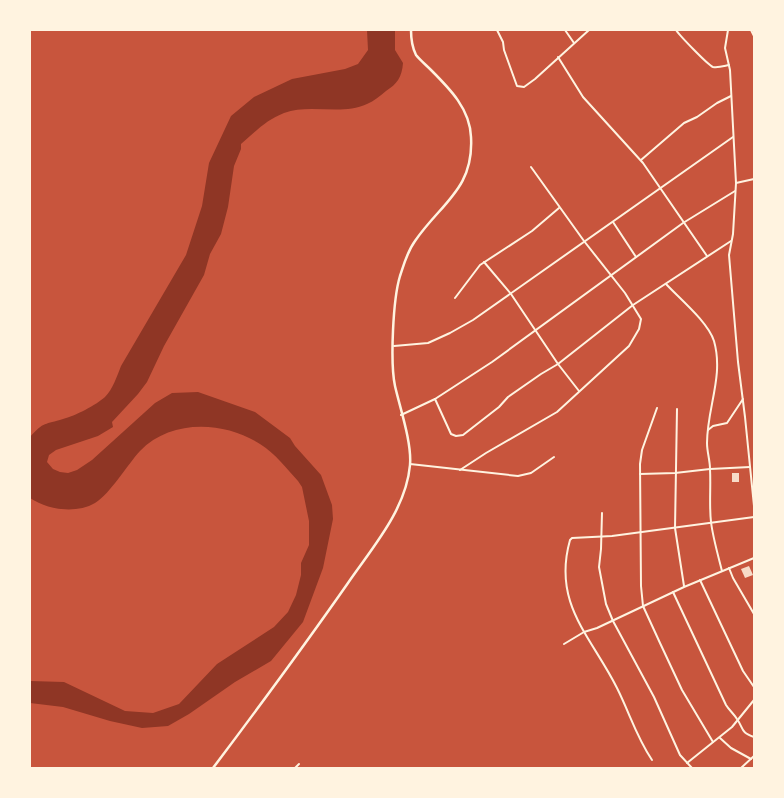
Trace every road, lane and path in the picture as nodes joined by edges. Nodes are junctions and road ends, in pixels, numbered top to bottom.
1 (411, 30) edge
2 (497, 30) edge
3 (565, 30) edge
4 (589, 30) edge
5 (676, 30) edge
6 (728, 30) edge
7 (750, 30) edge
8 (754, 36) edge
9 (574, 43) junction
10 (558, 57) junction
11 (729, 65) junction
12 (731, 96) junction
13 (733, 137) junction
14 (641, 160) junction
15 (531, 167) dead end
16 (754, 179) edge
17 (736, 183) junction
18 (659, 188) junction
19 (736, 190) junction
20 (559, 208) junction
21 (613, 222) junction
22 (683, 223) junction
23 (584, 241) junction
24 (732, 241) junction
25 (707, 256) junction
26 (637, 258) junction
27 (484, 262) junction
28 (612, 276) junction
29 (666, 284) junction
30 (511, 294) junction
31 (455, 298) dead end
32 (633, 305) junction
33 (536, 331) junction
34 (394, 346) junction
35 (558, 364) junction
36 (580, 391) junction
37 (435, 399) junction
38 (743, 399) junction
39 (657, 408) dead end
40 (677, 409) dead end
41 (401, 415) junction
42 (708, 430) junction
43 (554, 457) dead end
44 (410, 464) junction
45 (751, 467) junction
46 (710, 468) junction
47 (460, 470) junction
48 (675, 473) junction
49 (640, 474) junction
50 (754, 506) edge
51 (602, 513) dead end
52 (754, 517) edge
53 (711, 523) junction
54 (676, 528) junction
55 (641, 531) junction
56 (601, 537) junction
57 (754, 558) edge
58 (729, 568) junction
59 (722, 571) junction
60 (700, 580) junction
61 (684, 587) junction
62 (674, 592) junction
63 (643, 606) junction
64 (754, 614) edge
65 (613, 621) junction
66 (584, 632) junction
67 (564, 644) dead end
68 (754, 687) edge
69 (754, 700) edge
70 (738, 720) junction
71 (719, 737) junction
72 (754, 737) edge
73 (713, 742) junction
74 (754, 756) edge
75 (751, 759) junction
76 (652, 760) dead end
77 (686, 763) junction
78 (299, 764) dead end
79 (213, 768) edge
80 (295, 768) edge
81 (692, 768) edge
82 (741, 768) edge

1 - 34 street
2 - 10 street
3 - 9 street
4 - 9 street
5 - 11 street
6 - 11 street
7 - 8 street
9 - 10 street
10 - 14 street
11 - 12 street
12 - 13 street
12 - 14 street
13 - 17 street
13 - 18 street
14 - 18 street
15 - 20 street
16 - 17 street
17 - 19 street
18 - 21 street
18 - 22 street
19 - 22 street
19 - 24 street
20 - 23 street
20 - 27 street
21 - 23 street
21 - 26 street
22 - 25 street
22 - 26 street
23 - 28 street
23 - 30 street
24 - 25 street
24 - 38 street
25 - 29 street
26 - 28 street
27 - 30 street
27 - 31 street
28 - 32 street
28 - 33 street
29 - 32 street
29 - 42 street
30 - 33 street
30 - 34 street
32 - 35 street
32 - 36 street
33 - 35 street
33 - 37 street
34 - 41 street
35 - 36 street
35 - 37 street
36 - 47 street
37 - 41 street
38 - 42 street
38 - 45 street
39 - 49 street
40 - 48 street
41 - 44 street
42 - 46 street
43 - 47 street
44 - 47 street
44 - 79 street
45 - 46 street
45 - 50 street
46 - 48 street
46 - 53 street
48 - 49 street
48 - 54 street
49 - 55 street
51 - 56 street
52 - 53 street
53 - 54 street
53 - 59 street
54 - 55 street
54 - 61 street
55 - 56 street
55 - 63 street
56 - 65 street
56 - 66 street
57 - 58 street
58 - 59 street
58 - 64 street
59 - 60 street
60 - 61 street
60 - 68 street
61 - 62 street
62 - 63 street
62 - 70 street
63 - 65 street
63 - 73 street
65 - 66 street
65 - 77 street
66 - 67 street
66 - 76 street
69 - 70 street
70 - 71 street
70 - 72 street
71 - 73 street
71 - 75 street
73 - 77 street
74 - 75 street
75 - 82 street
77 - 81 street
78 - 80 street

